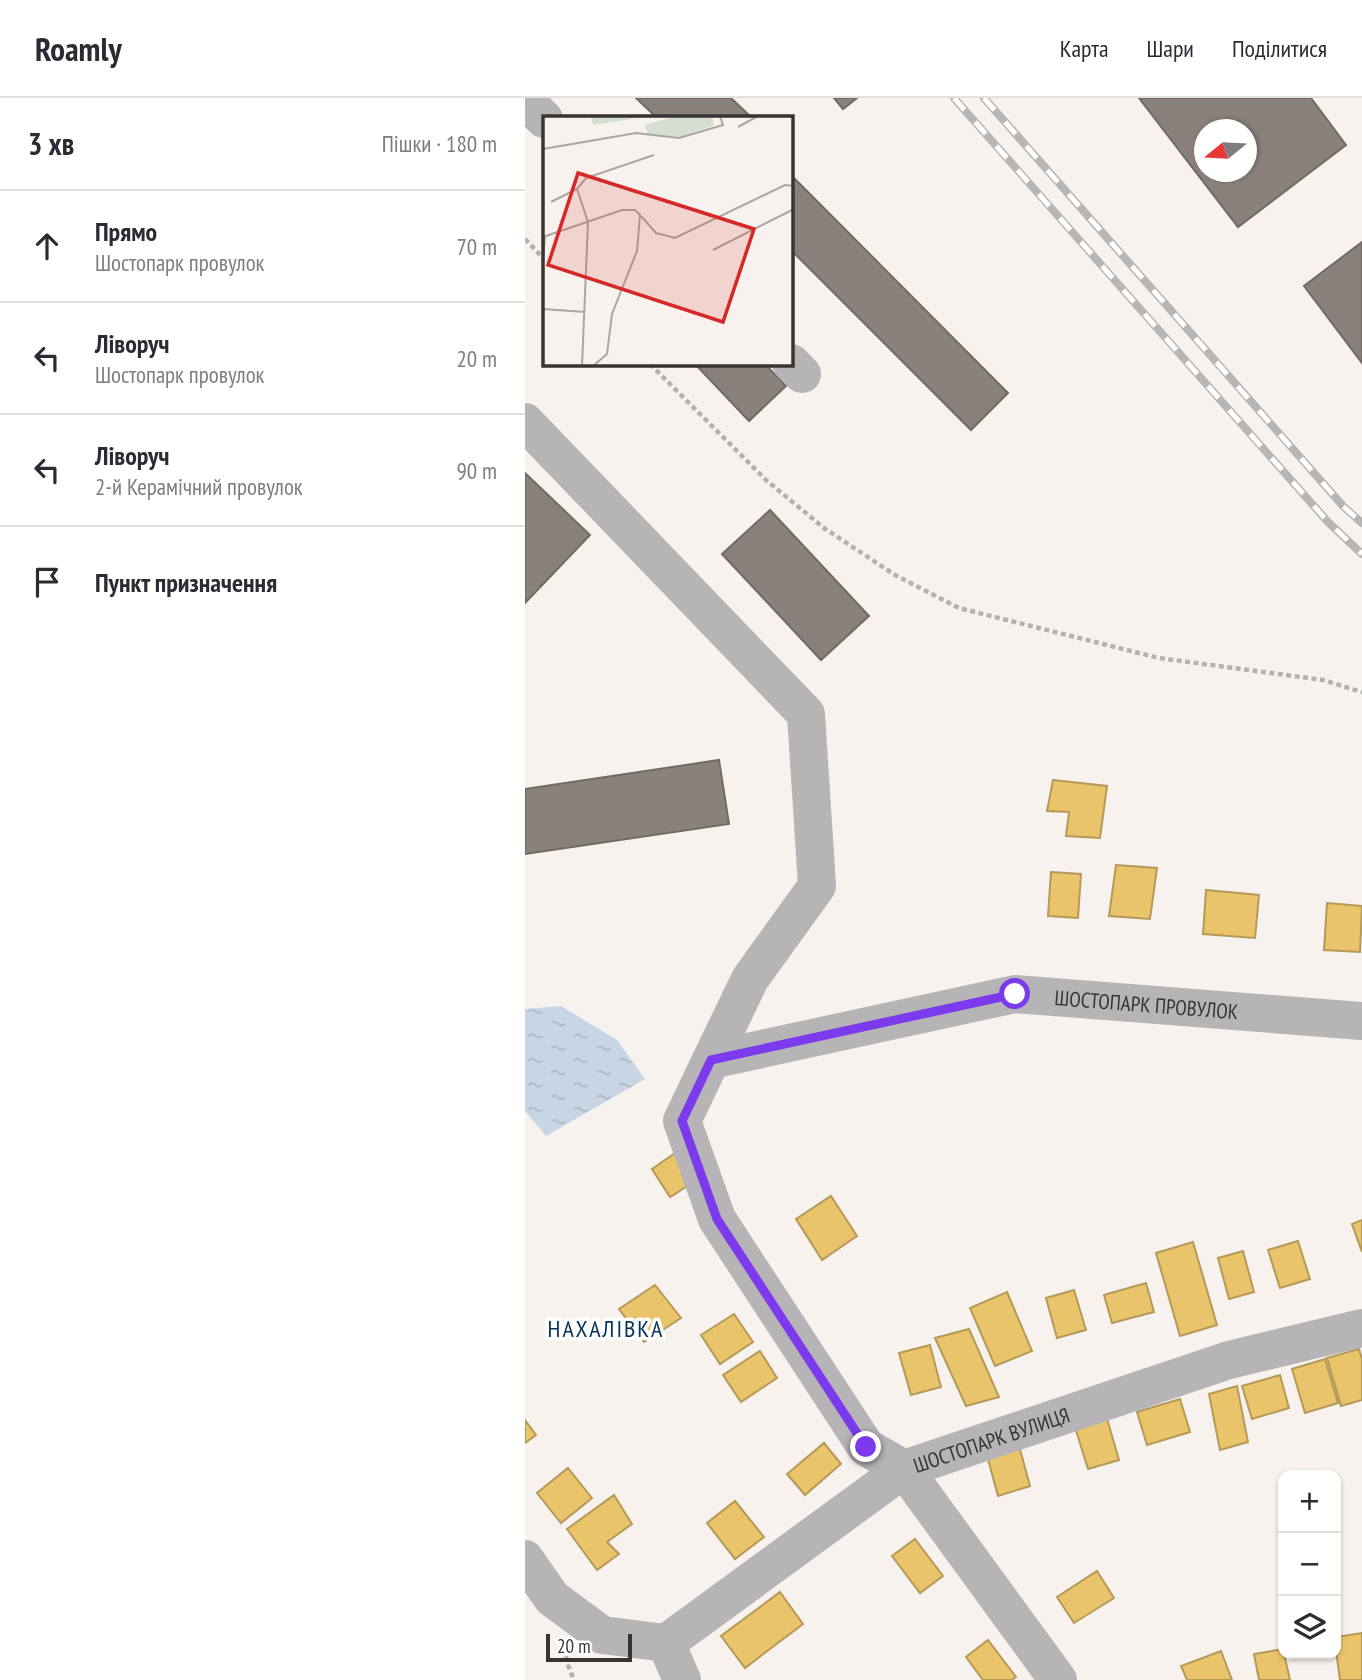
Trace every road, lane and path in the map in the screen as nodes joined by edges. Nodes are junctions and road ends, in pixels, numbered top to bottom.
1 (525, 100) edge
2 (543, 118) edge
3 (525, 239) edge
4 (543, 258) edge
5 (652, 366) edge
6 (525, 422) edge
7 (1362, 692) edge
8 (1362, 1021) edge
9 (711, 1060) junction
10 (1362, 1328) edge
11 (904, 1469) junction
12 (525, 1559) edge
13 (666, 1643) junction
14 (682, 1680) edge
15 (1058, 1680) edge

1 - 2 street
3 - 4 path
5 - 7 path
6 - 9 street
8 - 9 street, ШОСТОПАРК ПРОВУЛОК
9 - 11 street
10 - 11 street, ШОСТОПАРК ВУЛИЦЯ
11 - 13 street, ШОСТОПАРК ВУЛИЦЯ
11 - 15 street
12 - 13 street
13 - 14 street

